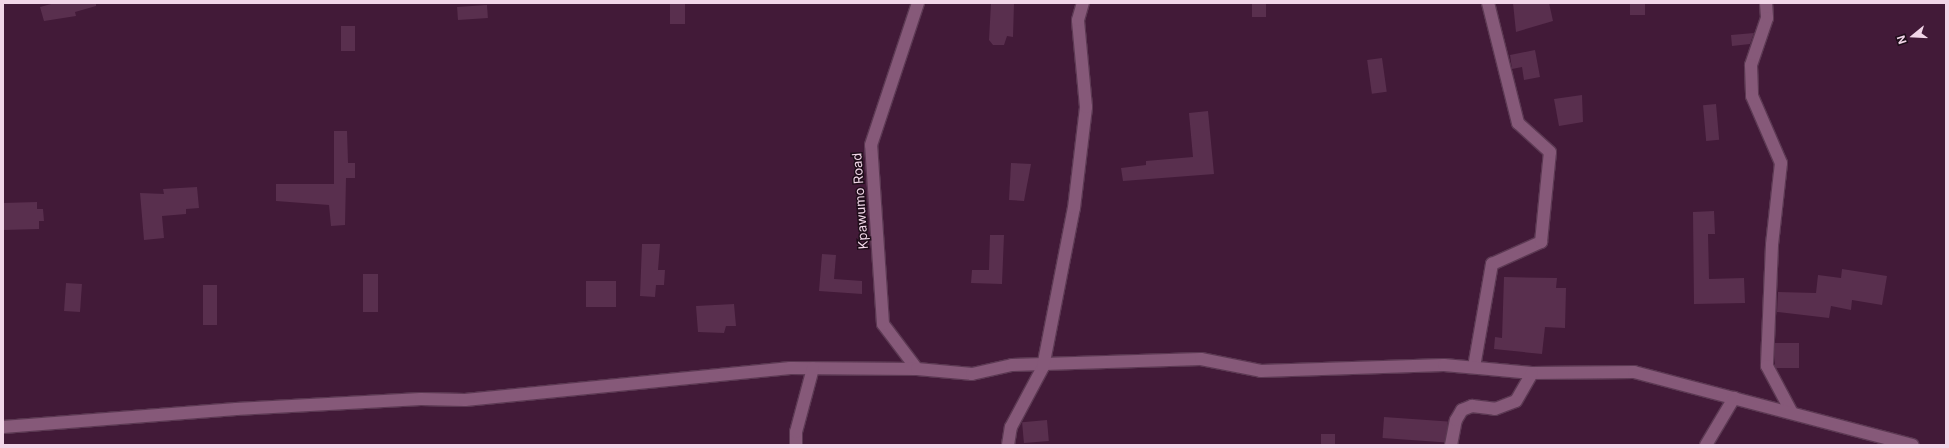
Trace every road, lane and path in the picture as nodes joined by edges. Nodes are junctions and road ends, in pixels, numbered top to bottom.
1 (918, 3) edge
2 (1083, 3) edge
3 (1488, 3) edge
4 (1766, 3) edge
5 (1043, 367) junction
6 (812, 368) junction
7 (1474, 368) junction
8 (917, 369) junction
9 (1532, 373) junction
10 (1734, 398) junction
11 (1792, 413) junction
12 (3, 427) edge
13 (796, 445) edge
14 (1008, 445) edge
15 (1451, 445) edge
16 (1706, 445) edge
17 (1913, 445) edge

1 - 8 street, Kpawumo Road
2 - 5 street
3 - 7 street
4 - 11 street
5 - 7 street
5 - 8 street
5 - 14 street
6 - 8 street
6 - 12 street
6 - 13 street
7 - 9 street
9 - 10 street
9 - 15 street
10 - 11 street
10 - 16 street
11 - 17 street

